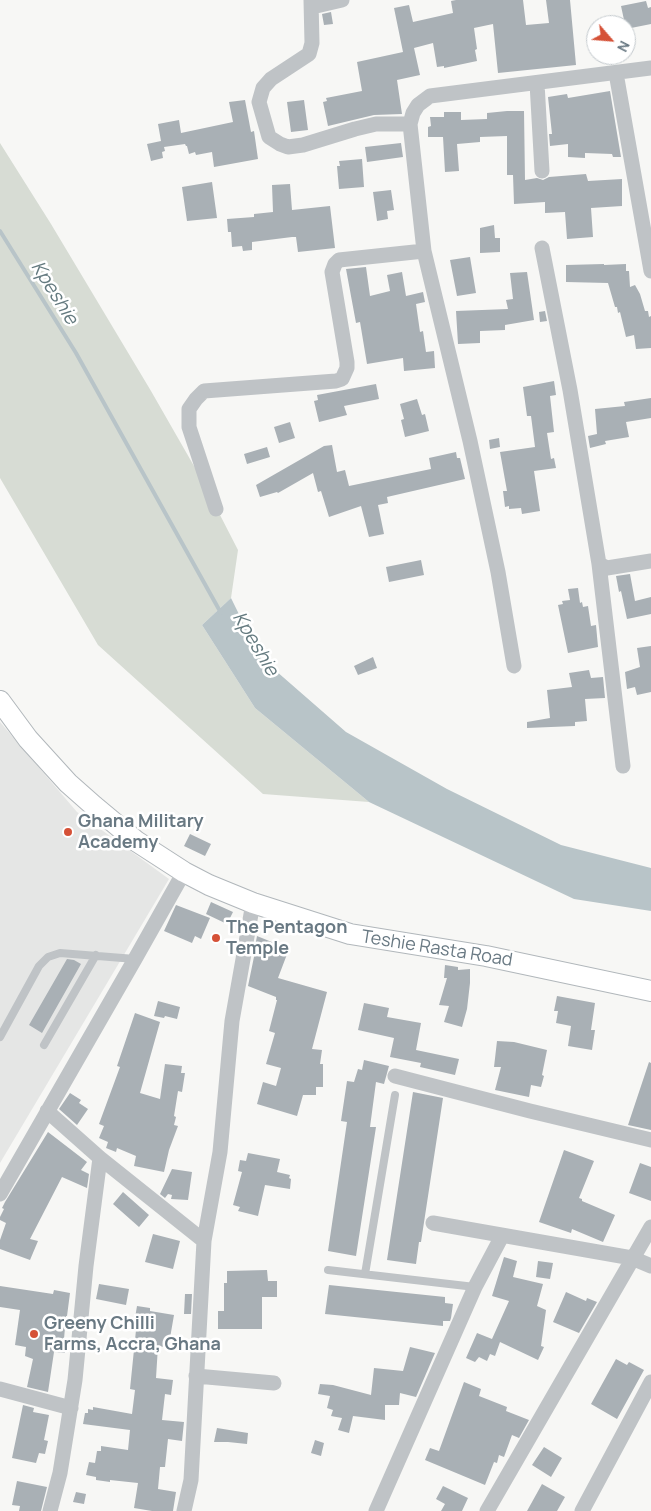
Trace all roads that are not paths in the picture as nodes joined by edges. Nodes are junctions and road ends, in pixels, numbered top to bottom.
1 (342, 0) edge
2 (311, 4) edge
3 (651, 68) edge
4 (616, 73) junction
5 (537, 82) junction
6 (410, 124) junction
7 (542, 172) dead end
8 (542, 248) dead end
9 (424, 251) junction
10 (651, 271) edge
11 (216, 509) dead end
12 (651, 562) edge
13 (598, 564) junction
14 (514, 666) dead end
15 (0, 701) edge
16 (623, 766) dead end
17 (184, 872) junction
18 (253, 903) junction
19 (96, 955) junction
20 (135, 959) junction
21 (651, 991) edge
22 (0, 1037) edge
23 (44, 1045) dead end
24 (395, 1076) dead end
25 (395, 1095) dead end
26 (47, 1111) junction
27 (651, 1140) edge
28 (100, 1158) junction
29 (0, 1194) edge
30 (432, 1223) dead end
31 (651, 1226) edge
32 (502, 1236) junction
33 (204, 1241) junction
34 (632, 1258) junction
35 (651, 1266) edge
36 (328, 1270) dead end
37 (365, 1274) junction
38 (475, 1288) junction
39 (196, 1376) junction
40 (651, 1382) edge
41 (274, 1383) dead end
42 (0, 1388) edge
43 (71, 1408) junction
44 (50, 1511) edge
45 (184, 1511) edge
46 (376, 1511) edge
47 (487, 1511) edge
48 (582, 1511) edge

1 - 2 street
2 - 6 street
3 - 4 street
4 - 5 street
4 - 10 street
5 - 6 street
5 - 7 street
6 - 9 street
8 - 13 street
9 - 11 street
9 - 14 street
12 - 13 street
13 - 16 street
15 - 17 main road, Teshie Rasta Road
17 - 18 main road, Teshie Rasta Road
17 - 20 street
18 - 21 main road, Teshie Rasta Road
18 - 33 street
19 - 20 lane
19 - 22 lane
19 - 23 lane
20 - 26 street
24 - 27 street
25 - 37 lane
26 - 28 street
26 - 29 street
28 - 33 street
28 - 43 street
30 - 32 street
31 - 34 street
32 - 34 street
32 - 38 street
33 - 39 street
34 - 35 street
34 - 47 street
36 - 37 lane
37 - 38 lane
38 - 46 street
39 - 41 street
39 - 45 street
40 - 48 street
42 - 43 street
43 - 44 street

